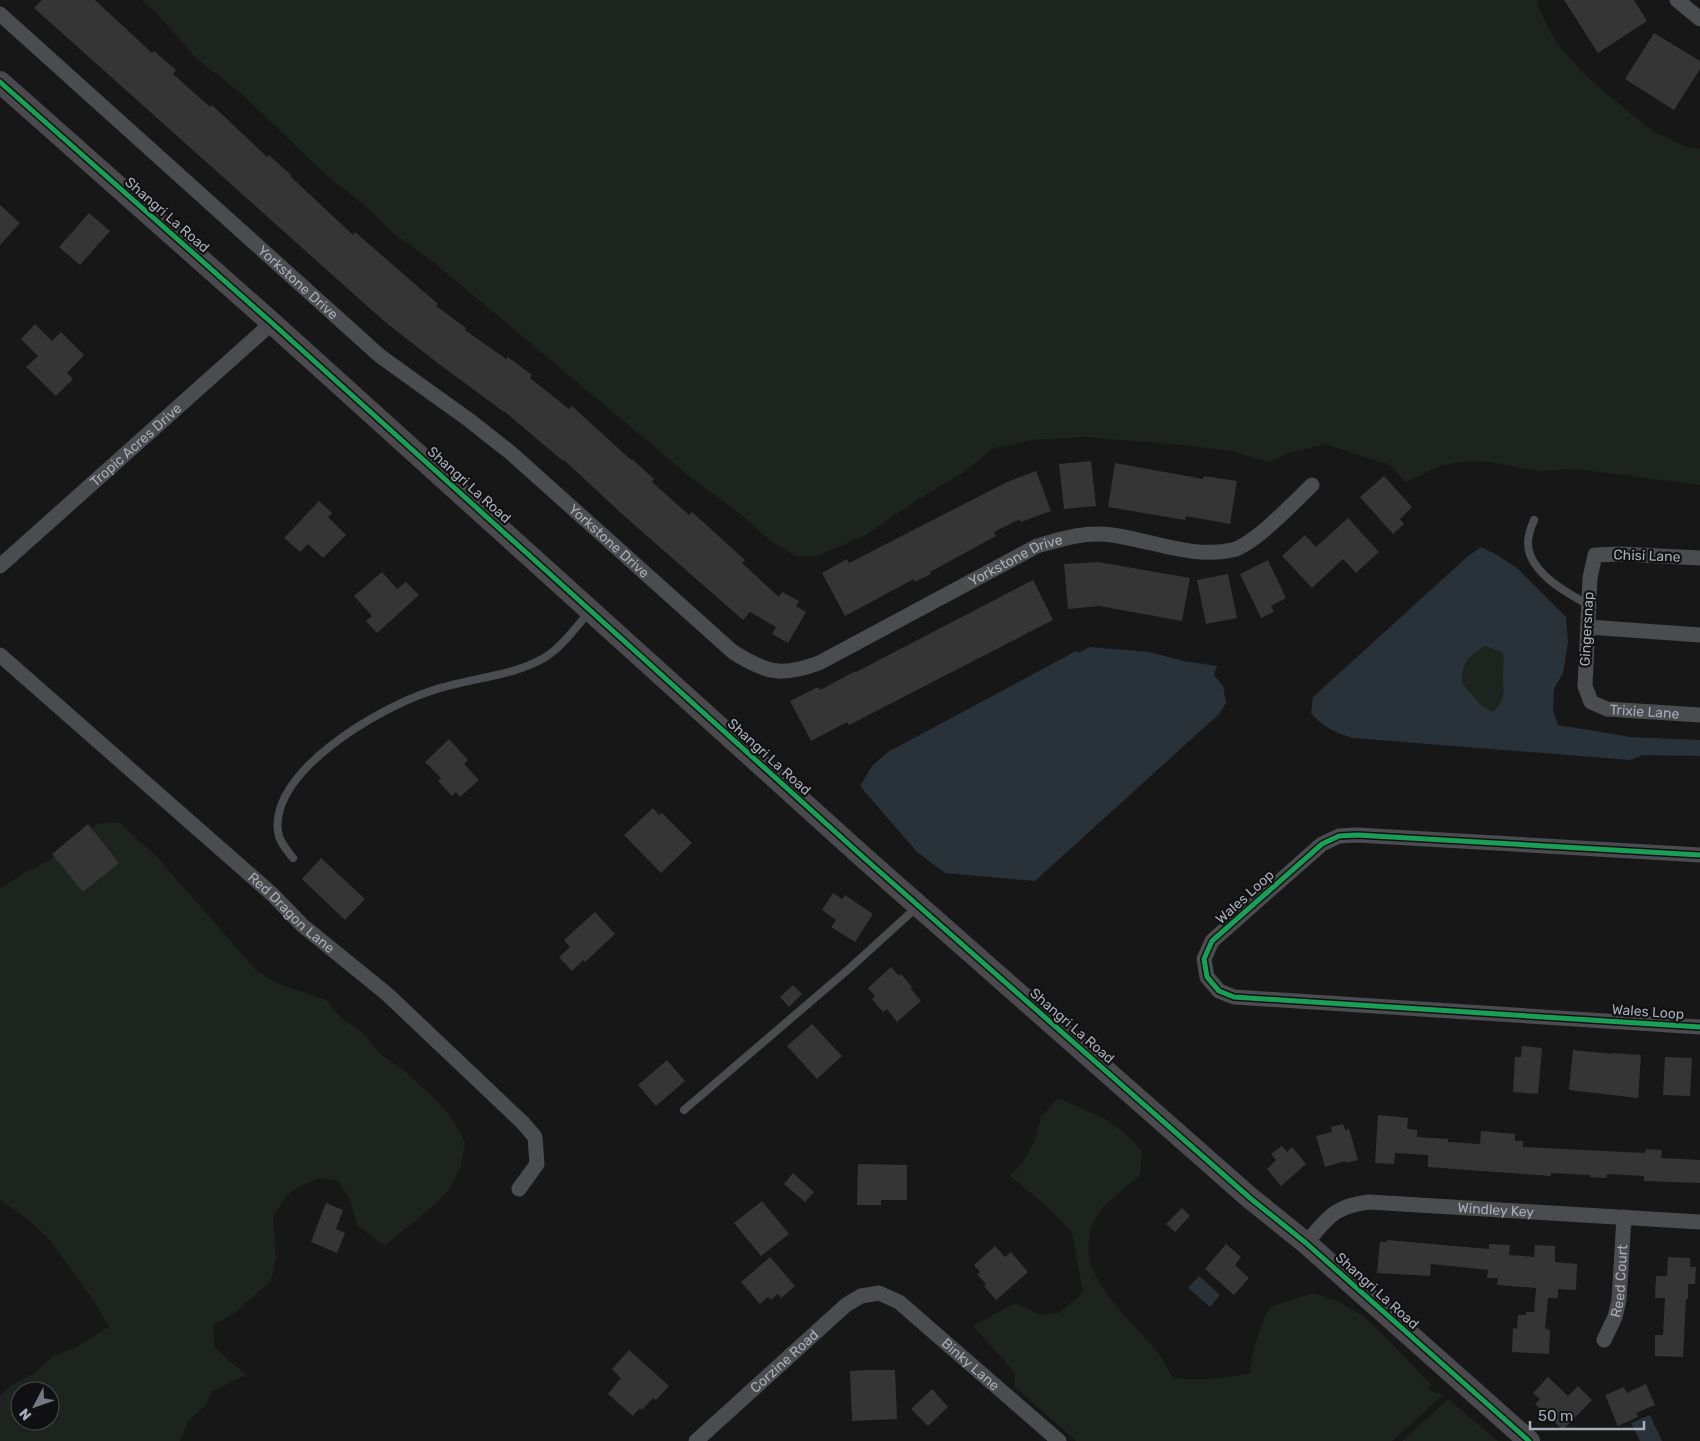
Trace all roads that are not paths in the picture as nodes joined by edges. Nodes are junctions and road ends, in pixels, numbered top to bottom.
1 (1677, 0) edge
2 (0, 14) edge
3 (1700, 19) edge
4 (0, 82) edge
5 (272, 323) junction
6 (1312, 485) dead end
7 (1534, 520) dead end
8 (1595, 555) joint
9 (1700, 558) edge
10 (0, 566) edge
11 (1589, 605) junction
12 (590, 610) junction
13 (1588, 627) junction
14 (1700, 635) edge
15 (0, 655) edge
16 (1591, 702) joint
17 (1700, 715) edge
18 (1700, 855) edge
19 (292, 858) dead end
20 (918, 906) junction
21 (1700, 1027) edge
22 (684, 1110) dead end
23 (518, 1189) dead end
24 (1624, 1217) junction
25 (1700, 1222) edge
26 (1306, 1243) junction
27 (879, 1293) joint
28 (1604, 1340) dead end
29 (696, 1441) edge
30 (1059, 1441) edge
31 (1529, 1441) edge

1 - 3 street
2 - 6 street, Yorkstone Drive
4 - 5 street, Shangri La Road
5 - 10 street, Tropic Acres Drive
5 - 12 street, Shangri La Road
7 - 11 lane
8 - 9 street, Chisi Lane
8 - 11 street, Gingersnap
11 - 13 street, Gingersnap
12 - 19 lane
12 - 20 street, Shangri La Road
13 - 14 street
13 - 16 street, Gingersnap
15 - 23 street, Red Dragon Lane
16 - 17 street, Trixie Lane
18 - 21 street, Wales Loop
20 - 22 lane
20 - 26 street, Shangri La Road
24 - 25 street, Windley Key
24 - 26 street, Windley Key
24 - 28 street, Reed Court
26 - 31 street, Shangri La Road
27 - 29 street, Corzine Road
27 - 30 street, Binky Lane

